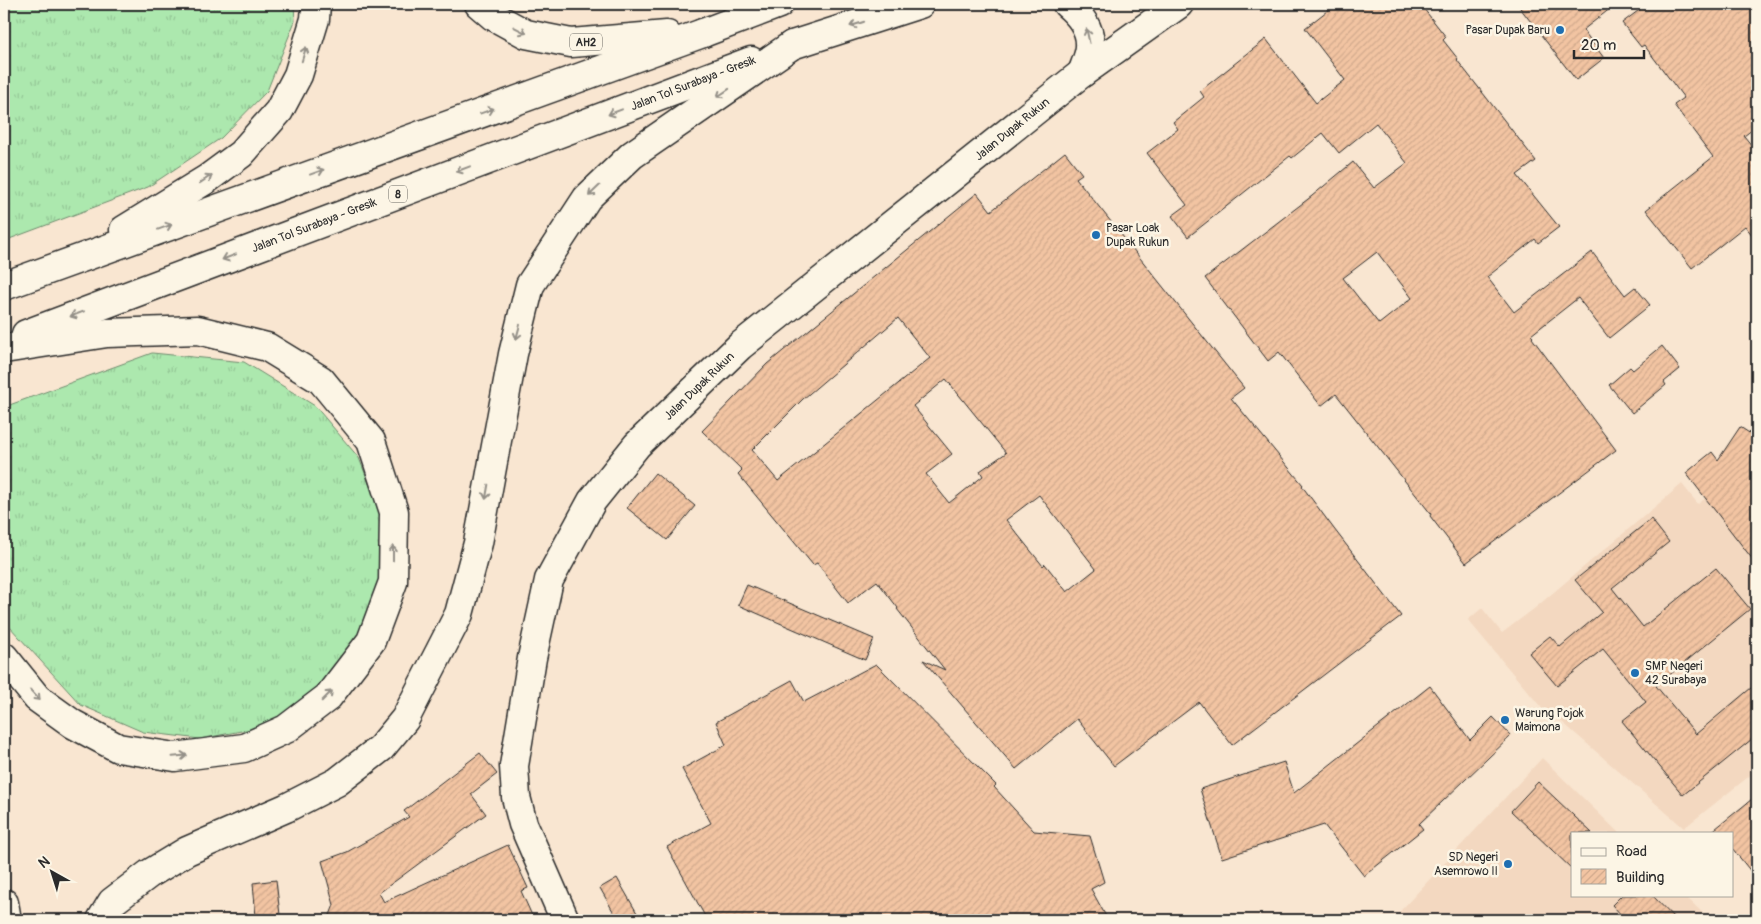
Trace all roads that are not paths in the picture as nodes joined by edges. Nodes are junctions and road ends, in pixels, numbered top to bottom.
1 (316, 4) edge
2 (479, 4) edge
3 (779, 4) edge
4 (920, 4) edge
5 (1067, 4) edge
6 (1172, 6) edge
7 (703, 32) junction
8 (792, 45) junction
9 (1082, 73) junction
10 (75, 260) junction
11 (4, 286) edge
12 (4, 342) edge
13 (4, 349) edge
14 (4, 657) edge
15 (4, 903) edge
16 (7, 920) edge
17 (101, 920) edge
18 (565, 920) edge

10 -> 1 main road
2 -> 7 main road, AH2
3 - 7 main road
4 -> 8 main road
9 -> 5 main road
6 - 9 main road, Jalan Dupak Rukun
10 -> 7 main road
8 -> 12 main road, Jalan Tol Surabaya - Gresik / 8
8 -> 17 main road
9 - 18 main road, Jalan Dupak Rukun
10 - 11 main road
14 -> 13 main road
15 - 16 main road

